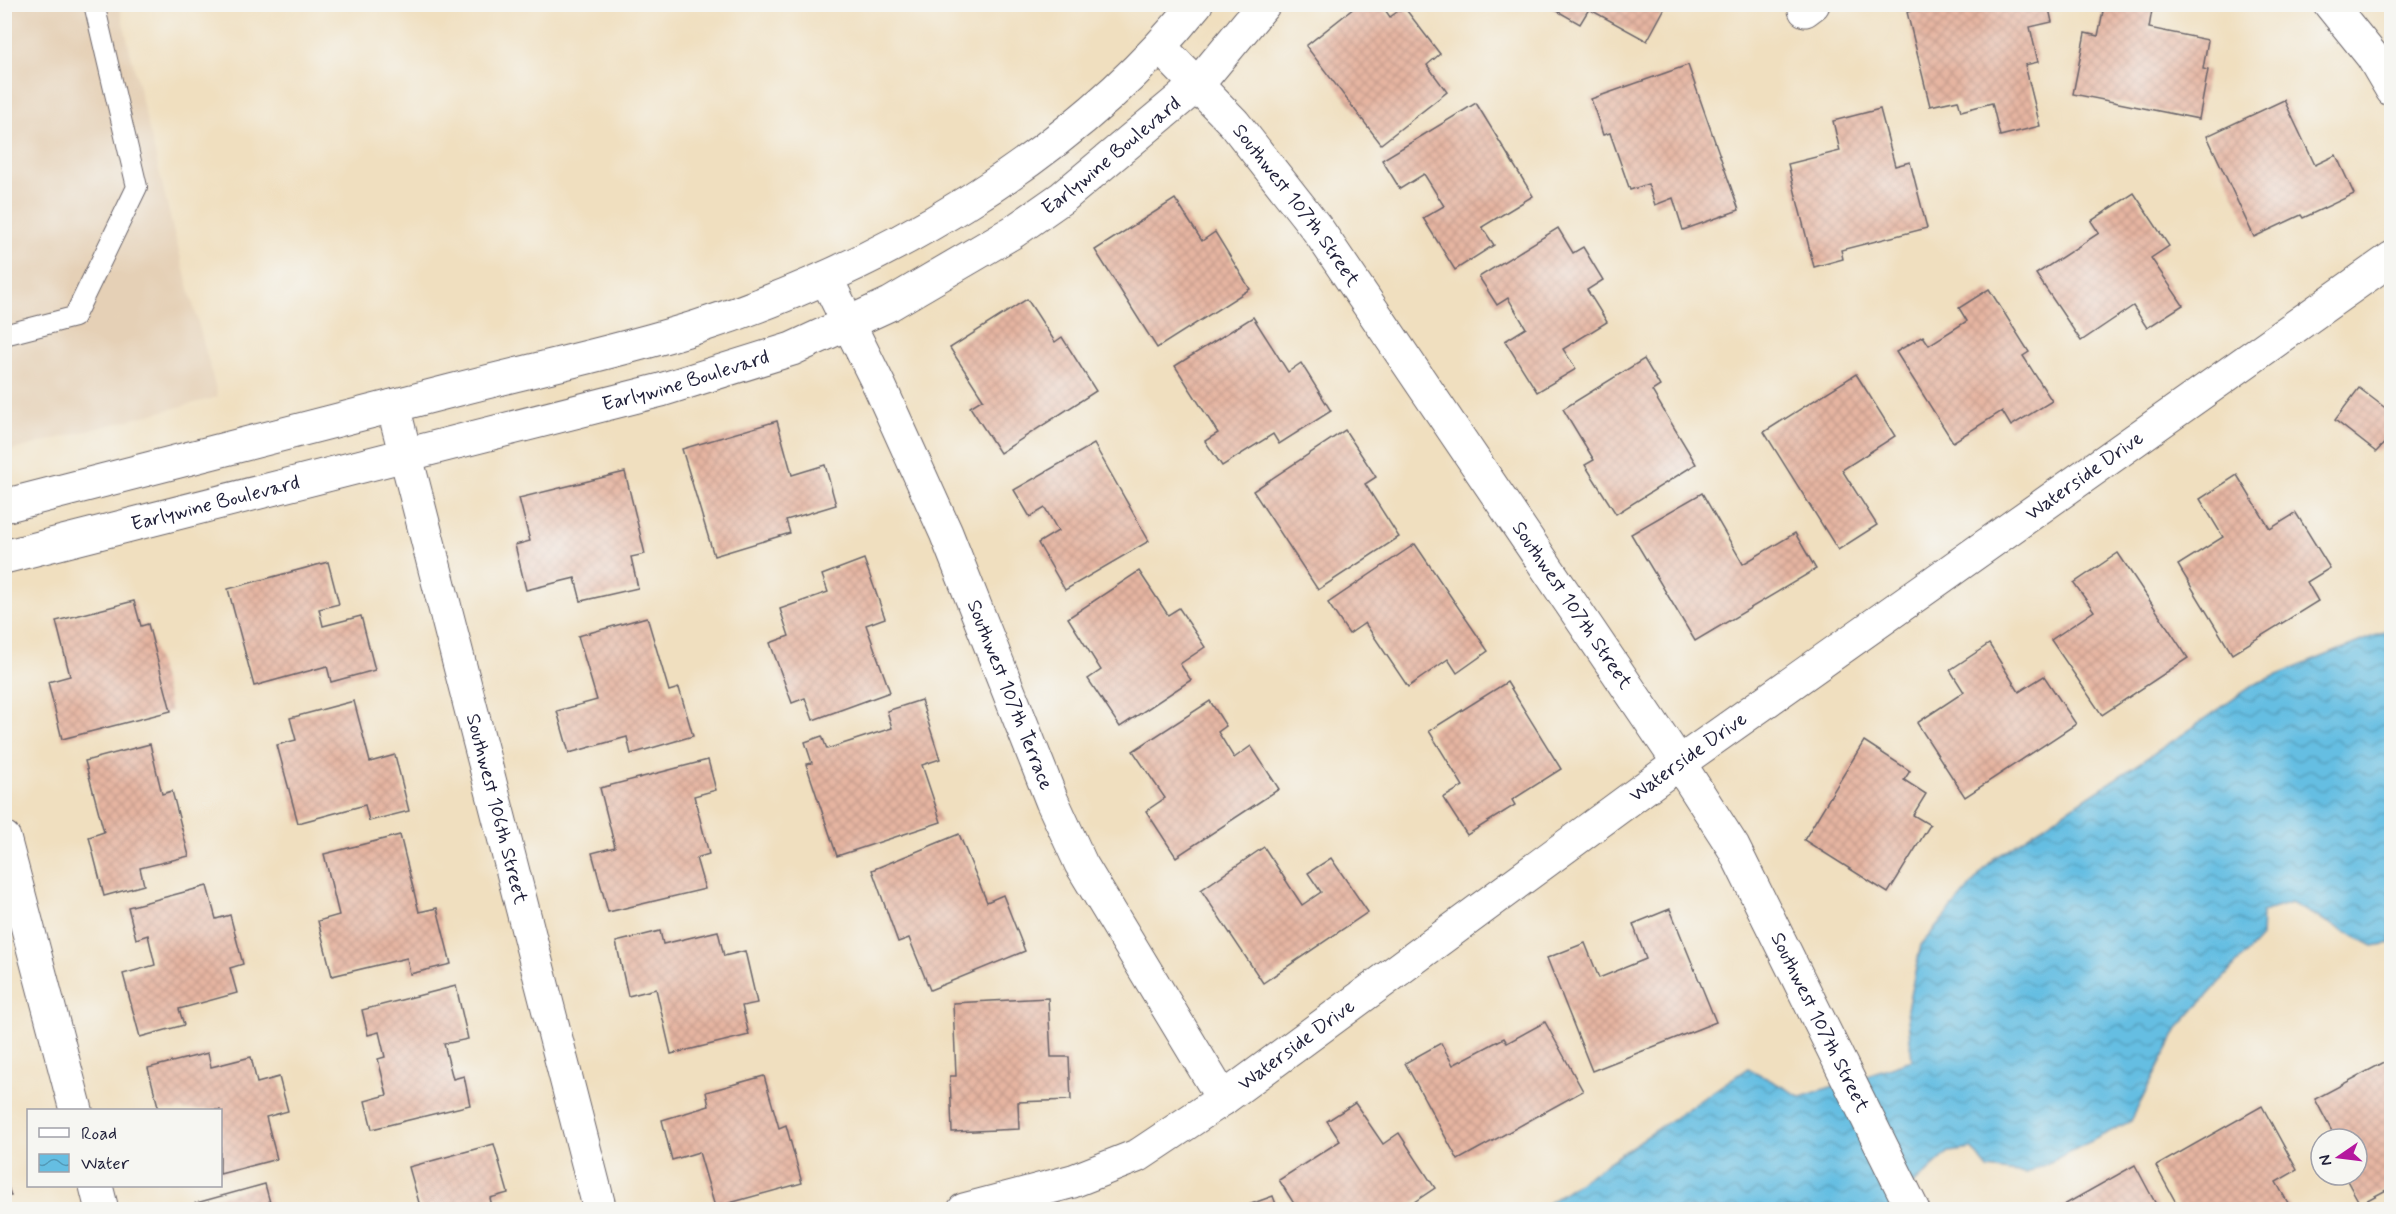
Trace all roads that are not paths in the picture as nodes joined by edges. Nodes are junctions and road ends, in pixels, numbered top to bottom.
1 (94, 4) edge
2 (1196, 4) edge
3 (1264, 4) edge
4 (2330, 4) edge
5 (1161, 48) junction
6 (1197, 85) junction
7 (2391, 90) edge
8 (2391, 258) edge
9 (826, 278) junction
10 (849, 323) junction
11 (4, 335) edge
12 (393, 406) junction
13 (406, 456) junction
14 (4, 506) edge
15 (4, 557) edge
16 (1679, 763) junction
17 (4, 838) edge
18 (1222, 1099) junction
19 (76, 1109) edge
20 (96, 1187) edge
21 (102, 1209) edge
22 (600, 1209) edge
23 (964, 1209) edge
24 (1913, 1209) edge

1 - 11 lane
2 - 5 street
3 - 6 street, Earlywine Boulevard
4 - 7 street
5 - 6 street, Southwest 107th Street
5 - 9 street
6 - 10 street, Earlywine Boulevard
6 - 16 street, Southwest 107th Street
8 - 16 street, Waterside Drive
9 - 10 street, Southwest 107th Terrace
9 - 12 street
10 - 13 street, Earlywine Boulevard
10 - 18 street, Southwest 107th Terrace
12 - 13 street, Southwest 106th Street
12 - 14 street
13 - 15 street, Earlywine Boulevard
13 - 22 street, Southwest 106th Street
16 - 18 street, Waterside Drive
16 - 24 street, Southwest 107th Street
17 - 19 street
18 - 23 street, Waterside Drive
20 - 21 street

